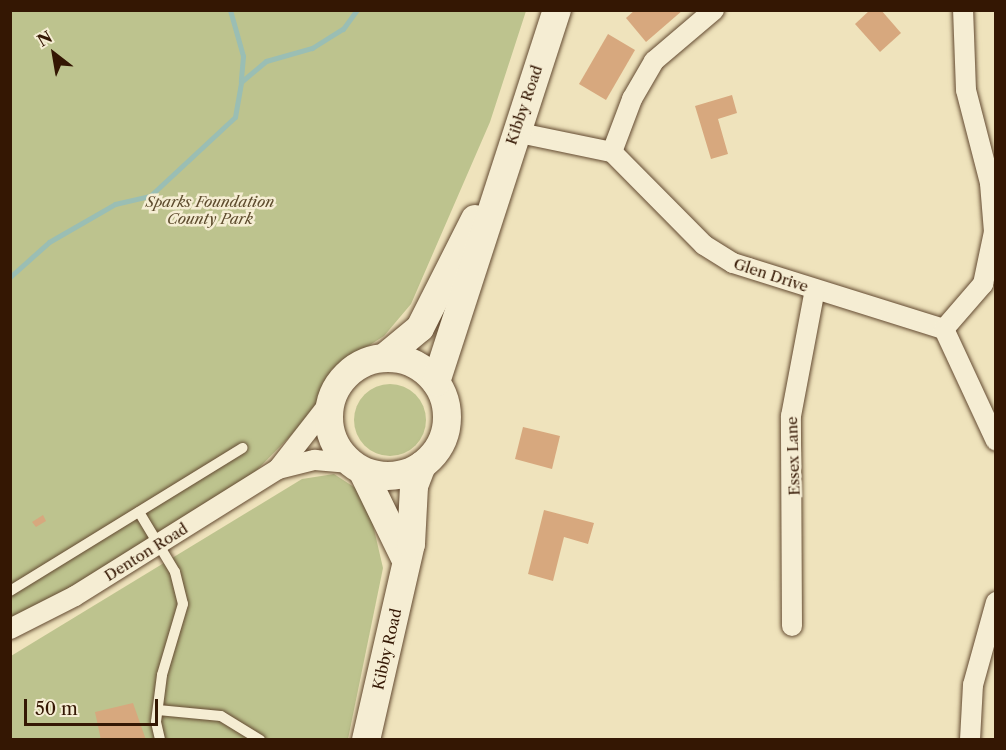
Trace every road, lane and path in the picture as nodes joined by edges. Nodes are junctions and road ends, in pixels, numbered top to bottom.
1 (557, 10) edge
2 (714, 10) edge
3 (963, 10) edge
4 (515, 132) junction
5 (612, 152) junction
6 (492, 200) junction
7 (815, 289) junction
8 (944, 329) junction
9 (385, 357) junction
10 (436, 382) junction
11 (332, 400) junction
12 (996, 441) edge
13 (242, 448) dead end
14 (422, 465) junction
15 (356, 467) junction
16 (278, 468) junction
17 (138, 512) junction
18 (158, 544) junction
19 (405, 558) junction
20 (10, 591) edge
21 (996, 602) edge
22 (792, 626) dead end
23 (10, 629) edge
24 (158, 710) junction
25 (160, 740) edge
26 (260, 740) edge
27 (366, 740) edge
28 (970, 740) edge

1 - 4 main road, Kibby Road
2 - 5 street
3 - 8 street
4 - 5 street
4 - 6 main road, Kibby Road
5 - 7 street, Glen Drive
6 - 9 main road, Kibby Road
6 - 10 main road, Kibby Road
7 - 8 street, Glen Drive
7 - 22 street, Essex Lane
8 - 12 street
9 - 10 main road
9 - 11 main road
10 - 14 main road
11 - 15 main road
11 - 16 street, Denton Road
13 - 17 lane
14 - 15 main road
14 - 19 main road, Kibby Road
15 - 16 street, Denton Road
15 - 19 main road
16 - 18 street, Denton Road
17 - 18 lane
17 - 20 lane
18 - 23 street, Denton Road
18 - 24 lane
19 - 27 main road, Kibby Road
21 - 28 street
24 - 25 lane
24 - 26 lane

